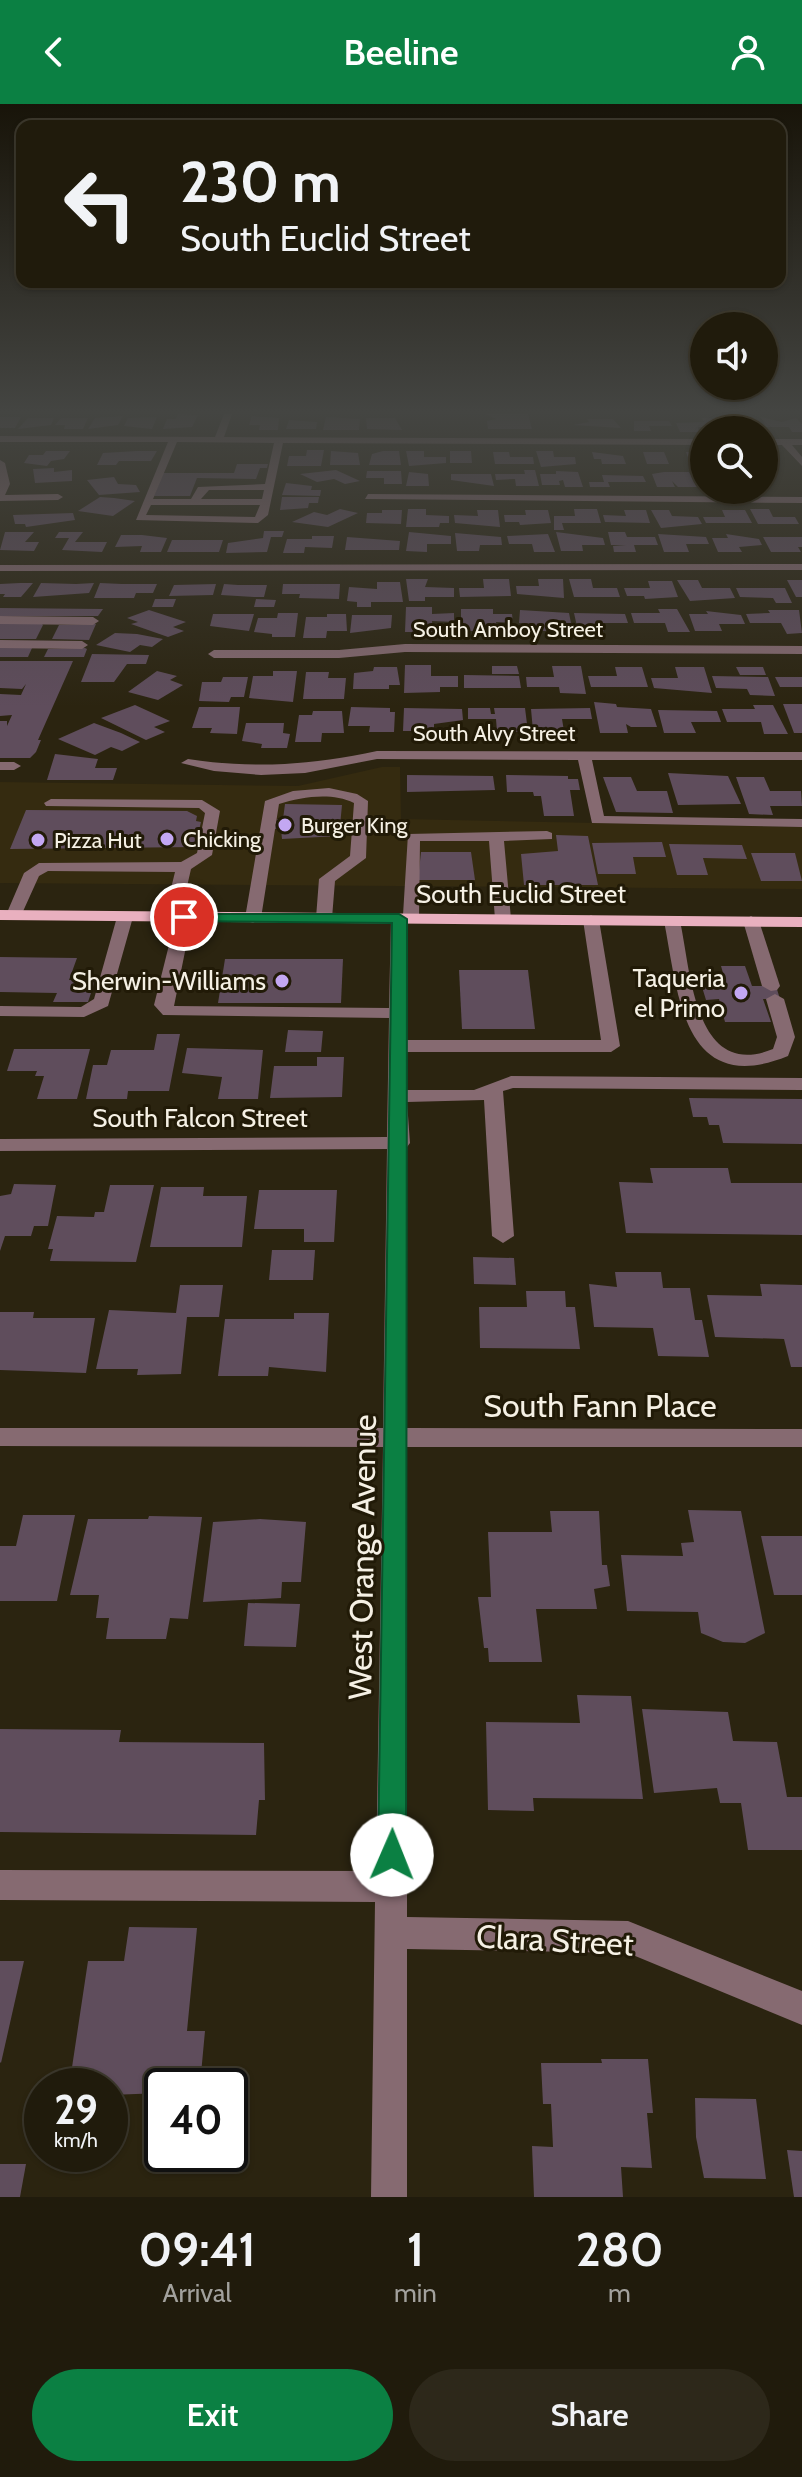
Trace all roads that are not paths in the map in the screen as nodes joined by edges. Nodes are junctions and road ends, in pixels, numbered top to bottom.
1 (143, 512) edge
2 (261, 512) edge
3 (802, 567) edge
4 (0, 568) edge
5 (0, 620) edge
6 (93, 621) dead end
7 (0, 644) edge
8 (82, 645) dead end
9 (802, 650) edge
10 (214, 654) dead end
11 (584, 756) junction
12 (802, 756) edge
13 (188, 763) dead end
14 (51, 803) dead end
15 (798, 823) edge
16 (496, 836) junction
17 (547, 836) dead end
18 (802, 839) edge
19 (184, 867) junction
20 (7, 915) edge
21 (125, 917) junction
22 (178, 917) junction
23 (253, 918) junction
24 (324, 918) junction
25 (405, 919) junction
26 (503, 919) junction
27 (591, 920) junction
28 (672, 921) junction
29 (751, 921) junction
30 (802, 922) edge
31 (0, 1011) edge
32 (398, 1013) junction
33 (398, 1046) junction
34 (802, 1084) edge
35 (493, 1088) junction
36 (397, 1096) junction
37 (400, 1143) junction
38 (0, 1145) edge
39 (503, 1236) dead end
40 (0, 1437) edge
41 (802, 1438) edge
42 (398, 1440) junction
43 (0, 1885) edge
44 (392, 1887) junction
45 (391, 1933) junction
46 (802, 2008) edge
47 (389, 2197) edge

1 - 2 street
3 - 4 street
5 - 6 street
7 - 8 street
9 - 10 street, South Amboy Street
11 - 12 street, South Alvy Street
11 - 13 street, South Alvy Street
11 - 15 street
14 - 19 street
15 - 18 street
16 - 17 street
16 - 25 street, West Orange Avenue
16 - 26 street
19 - 20 street
19 - 22 street
20 - 21 main road, South Euclid Street
21 - 22 main road, South Euclid Street
21 - 31 street
22 - 23 main road, South Euclid Street
22 - 32 street
23 - 24 main road, South Euclid Street
23 - 24 street
24 - 25 main road, South Euclid Street
25 - 26 main road, South Euclid Street
25 - 32 street, West Orange Avenue
26 - 27 main road, South Euclid Street
27 - 28 main road, South Euclid Street
27 - 33 street
28 - 29 main road, South Euclid Street
28 - 29 street
29 - 30 main road, South Euclid Street
32 - 33 street, West Orange Avenue
33 - 36 street, West Orange Avenue
34 - 35 street
35 - 36 street
35 - 39 street
36 - 37 street, West Orange Avenue
37 - 38 street, South Falcon Street
37 - 42 street, West Orange Avenue
40 - 42 street, South Fann Place
41 - 42 street, South Fann Place
42 - 44 street, West Orange Avenue
43 - 44 street
44 - 45 street, West Orange Avenue
45 - 46 street, Clara Street
45 - 47 street, West Orange Avenue

